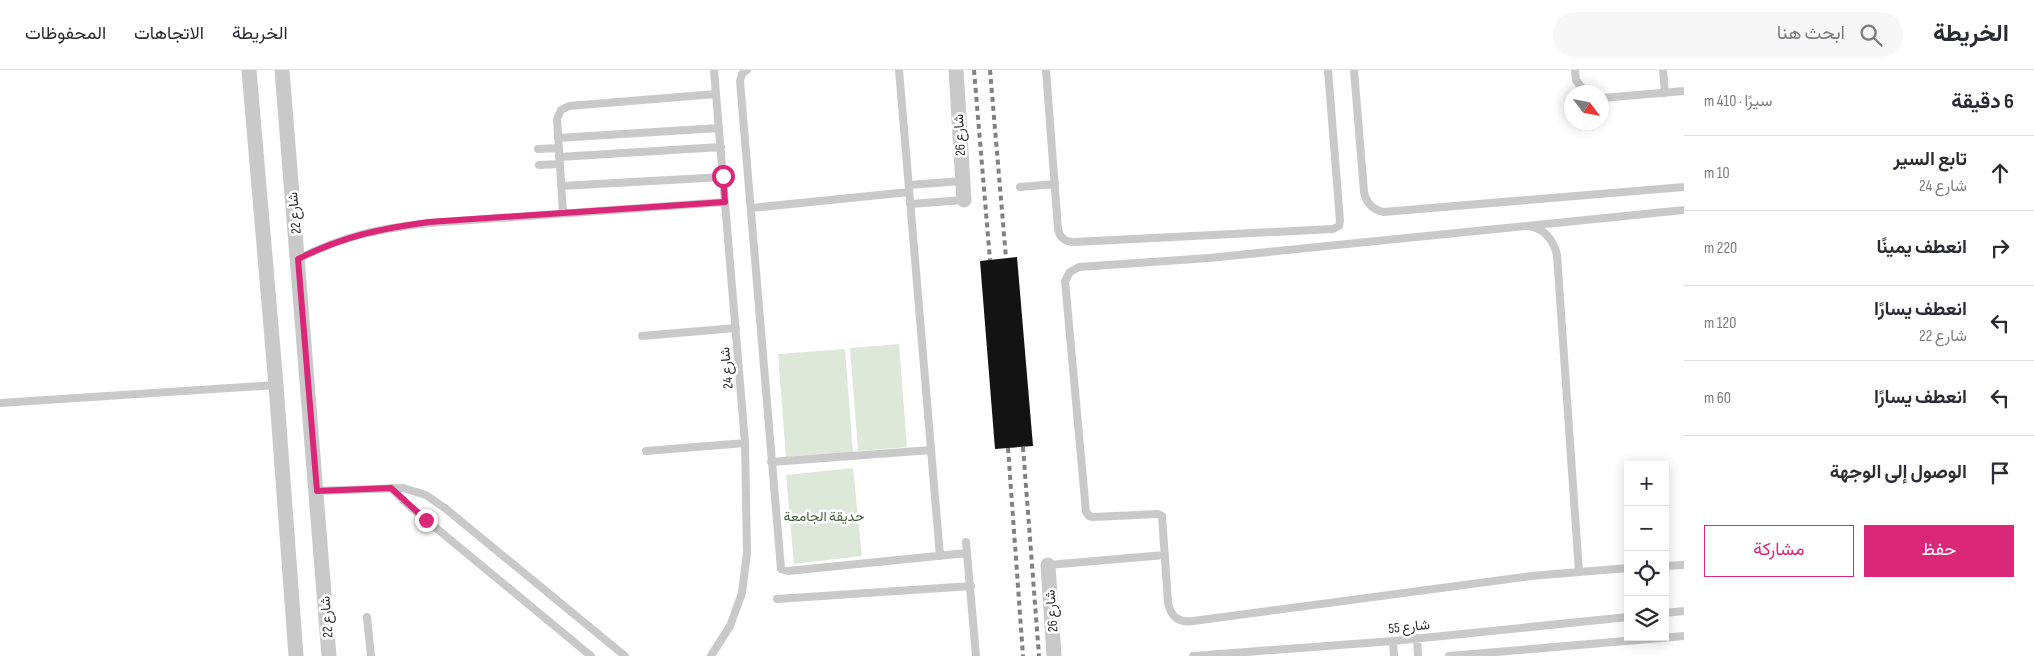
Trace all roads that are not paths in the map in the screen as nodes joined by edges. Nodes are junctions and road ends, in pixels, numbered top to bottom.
1 (249, 70) edge
2 (282, 70) edge
3 (714, 70) edge
4 (747, 70) edge
5 (899, 70) edge
6 (956, 70) edge
7 (1046, 70) edge
8 (1328, 70) edge
9 (1354, 70) edge
10 (1576, 70) edge
11 (1663, 70) edge
12 (1580, 85) edge
13 (1684, 91) edge
14 (1665, 92) junction
15 (716, 94) junction
16 (1609, 97) edge
17 (719, 128) junction
18 (558, 138) junction
19 (721, 147) junction
20 (559, 148) junction
21 (538, 149) dead end
22 (560, 161) junction
23 (539, 165) dead end
24 (723, 176) junction
25 (962, 181) junction
26 (1054, 184) junction
27 (562, 186) junction
28 (1020, 187) dead end
29 (1684, 187) edge
30 (909, 188) junction
31 (964, 200) joint
32 (725, 202) junction
33 (910, 204) junction
34 (751, 208) junction
35 (1684, 210) edge
36 (563, 213) junction
37 (1528, 225) junction
38 (298, 259) junction
39 (736, 328) junction
40 (642, 336) dead end
41 (276, 385) junction
42 (0, 403) edge
43 (745, 443) junction
44 (931, 450) junction
45 (646, 451) dead end
46 (772, 462) junction
47 (391, 488) junction
48 (317, 491) junction
49 (966, 542) dead end
50 (967, 553) junction
51 (1165, 554) junction
52 (940, 556) junction
53 (1048, 565) joint
54 (1684, 565) edge
55 (1669, 566) edge
56 (1624, 568) edge
57 (1579, 572) junction
58 (971, 586) junction
59 (777, 598) dead end
60 (1684, 611) edge
61 (1669, 613) edge
62 (367, 617) dead end
63 (1624, 617) edge
64 (1684, 636) edge
65 (1669, 637) edge
66 (1417, 638) junction
67 (1624, 640) edge
68 (1393, 641) junction
69 (296, 656) edge
70 (329, 656) edge
71 (371, 656) edge
72 (591, 656) edge
73 (625, 656) edge
74 (711, 656) edge
75 (976, 656) edge
76 (1054, 656) edge
77 (1193, 656) edge
78 (1394, 656) edge
79 (1418, 656) edge
80 (1449, 656) edge

1 - 41 street
2 - 38 street, شارع 22
3 - 15 lane, شارع 24
4 - 34 lane
5 - 30 lane
6 - 25 street, شارع 26
7 - 26 lane
8 - 26 lane
9 - 29 lane
10 - 12 lane
11 - 14 lane
13 - 14 lane
14 - 16 lane
15 - 17 lane, شارع 24
15 - 18 lane
17 - 18 lane
17 - 19 lane, شارع 24
18 - 20 lane
19 - 22 lane
19 - 24 lane, شارع 24
20 - 21 lane
20 - 22 lane
22 - 23 lane
22 - 27 lane
24 - 27 lane
24 - 32 lane, شارع 24
25 - 30 lane
25 - 31 street, شارع 26
26 - 28 lane
27 - 36 lane
30 - 33 lane
30 - 34 lane
31 - 33 lane
32 - 36 lane
32 - 39 lane, شارع 24
33 - 44 lane
34 - 46 lane
35 - 37 lane
36 - 38 lane
37 - 51 lane
37 - 57 lane
38 - 48 street, شارع 22
39 - 40 lane
39 - 43 lane, شارع 24
41 - 42 lane
41 - 69 street
43 - 45 lane
43 - 74 lane, شارع 24
44 - 46 lane
44 - 52 lane
46 - 52 lane
47 - 48 lane
47 - 72 lane
47 - 73 lane
48 - 70 street, شارع 22
49 - 50 lane
50 - 52 lane
50 - 58 lane
51 - 53 lane
51 - 57 lane
53 - 76 street, شارع 26
54 - 55 lane
56 - 57 lane
58 - 59 lane
58 - 75 lane
60 - 61 lane
62 - 71 lane
63 - 66 lane, شارع 55
64 - 65 lane
66 - 68 lane, شارع 55
66 - 79 lane
67 - 80 lane
68 - 77 lane, شارع 55
68 - 78 lane

